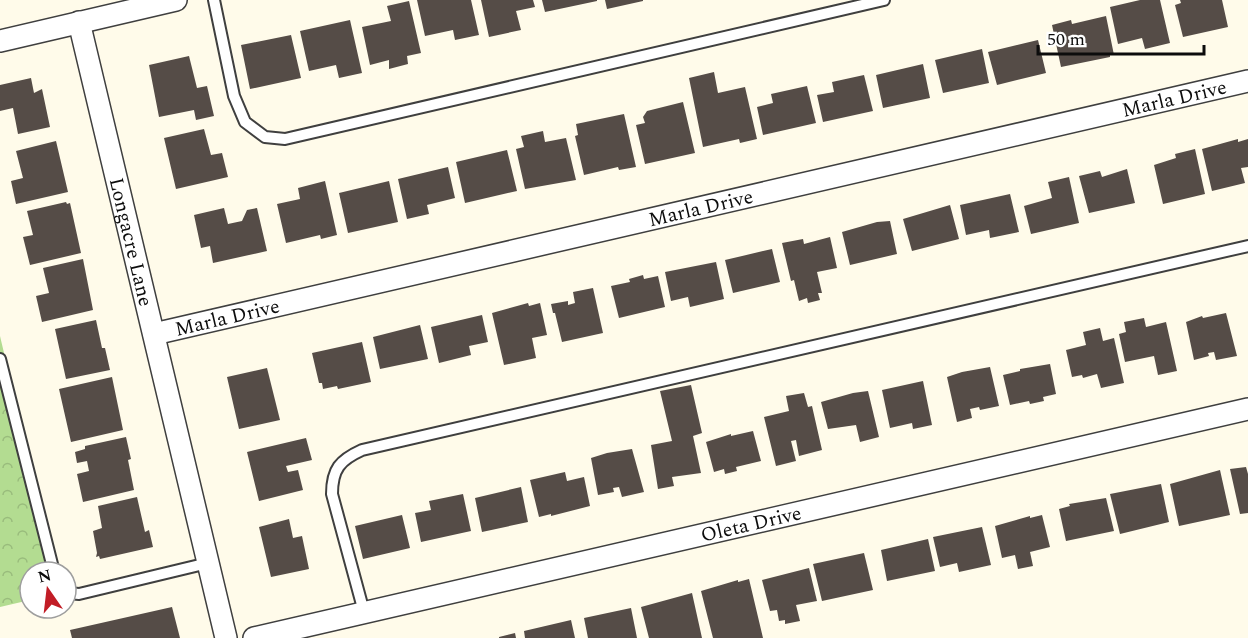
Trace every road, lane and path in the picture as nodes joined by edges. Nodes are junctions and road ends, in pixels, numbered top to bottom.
1 (176, 0) edge
2 (214, 0) edge
3 (884, 0) edge
4 (80, 22) junction
5 (0, 40) edge
6 (1248, 81) edge
7 (1248, 246) edge
8 (154, 334) junction
9 (0, 359) edge
10 (1248, 409) edge
11 (51, 560) edge
12 (208, 563) junction
13 (78, 594) edge
14 (364, 612) junction
15 (226, 638) edge
16 (254, 638) edge

1 - 4 street
2 - 3 lane
4 - 5 street
4 - 8 street, Longacre Lane
6 - 8 street, Marla Drive
7 - 14 lane
8 - 12 street, Longacre Lane
9 - 11 lane
10 - 14 street, Oleta Drive
12 - 13 lane
12 - 15 street, Longacre Lane
14 - 16 street, Oleta Drive

